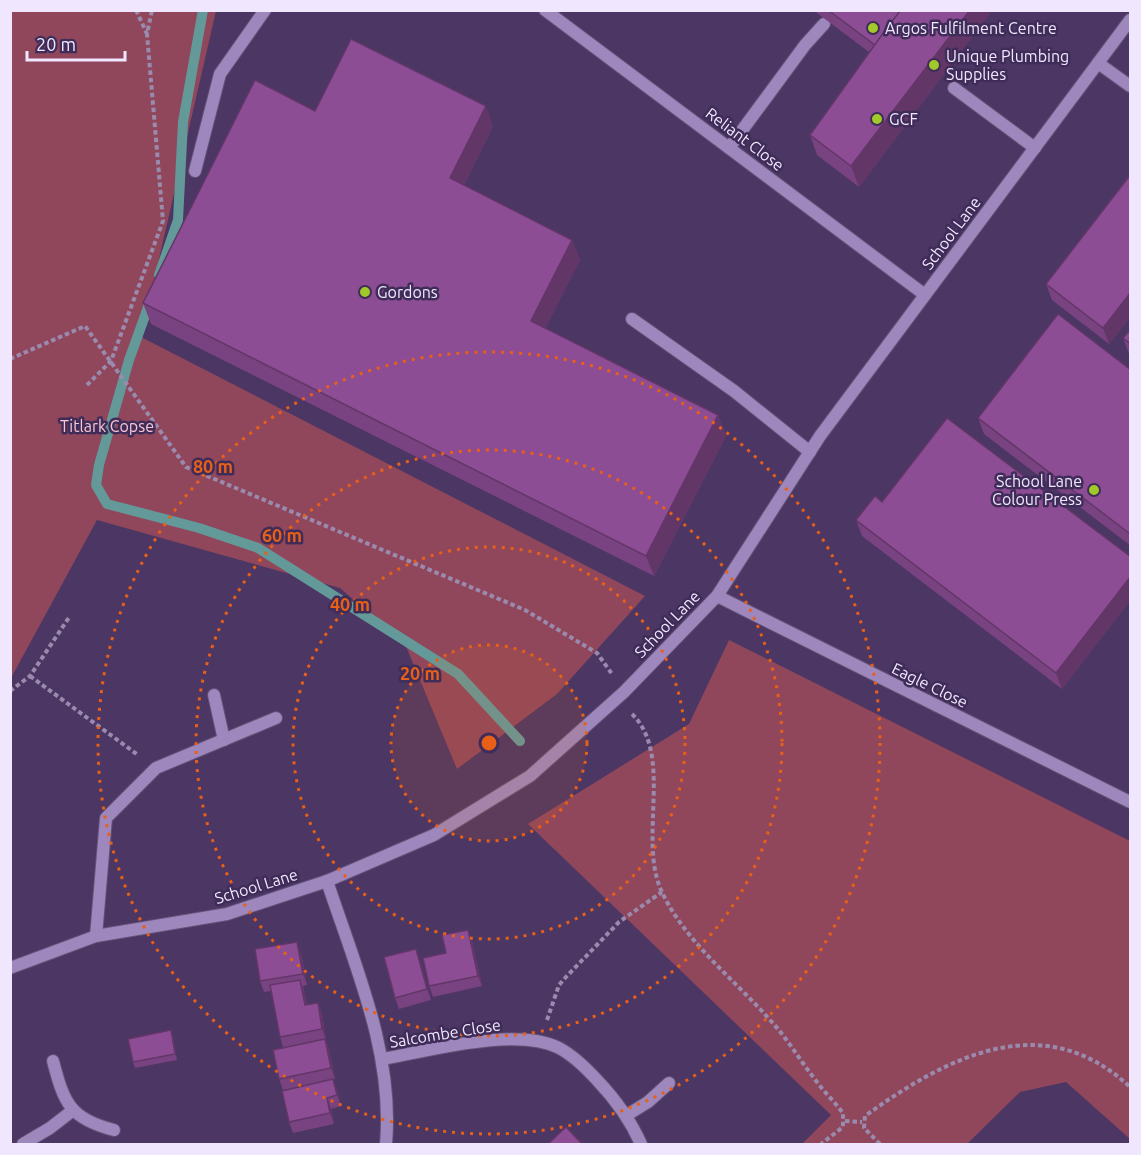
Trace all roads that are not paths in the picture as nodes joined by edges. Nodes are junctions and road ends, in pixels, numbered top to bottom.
1 (266, 10) edge
2 (545, 10) edge
3 (1131, 20) edge
4 (824, 24) dead end
5 (1098, 63) junction
6 (1131, 86) edge
7 (954, 88) dead end
8 (729, 148) junction
9 (1035, 148) junction
10 (195, 171) dead end
11 (925, 295) junction
12 (632, 319) dead end
13 (810, 452) junction
14 (717, 596) junction
15 (214, 695) dead end
16 (276, 718) dead end
17 (224, 740) junction
18 (1131, 802) edge
19 (327, 881) junction
20 (96, 936) junction
21 (10, 968) edge
22 (382, 1059) junction
23 (53, 1061) dead end
24 (669, 1083) dead end
25 (72, 1110) junction
26 (627, 1115) junction
27 (114, 1130) dead end
28 (23, 1144) edge
29 (386, 1144) edge
30 (641, 1144) edge

1 - 10 street
2 - 8 street, Reliant Close
3 - 5 street, School Lane
4 - 8 street
5 - 6 street
5 - 9 street, School Lane
7 - 9 street
8 - 11 street, Reliant Close
9 - 11 street, School Lane
11 - 13 street, School Lane
12 - 13 street
13 - 14 street, School Lane
14 - 18 street, Eagle Close
14 - 19 street, School Lane
15 - 17 street
16 - 17 street
17 - 20 street
19 - 20 street, School Lane
19 - 22 street, Salcombe Close
20 - 21 street, School Lane
22 - 26 street, Salcombe Close
22 - 29 street, Salcombe Close
23 - 25 street
24 - 26 street
25 - 27 street
25 - 28 street
26 - 30 street, Salcombe Close

